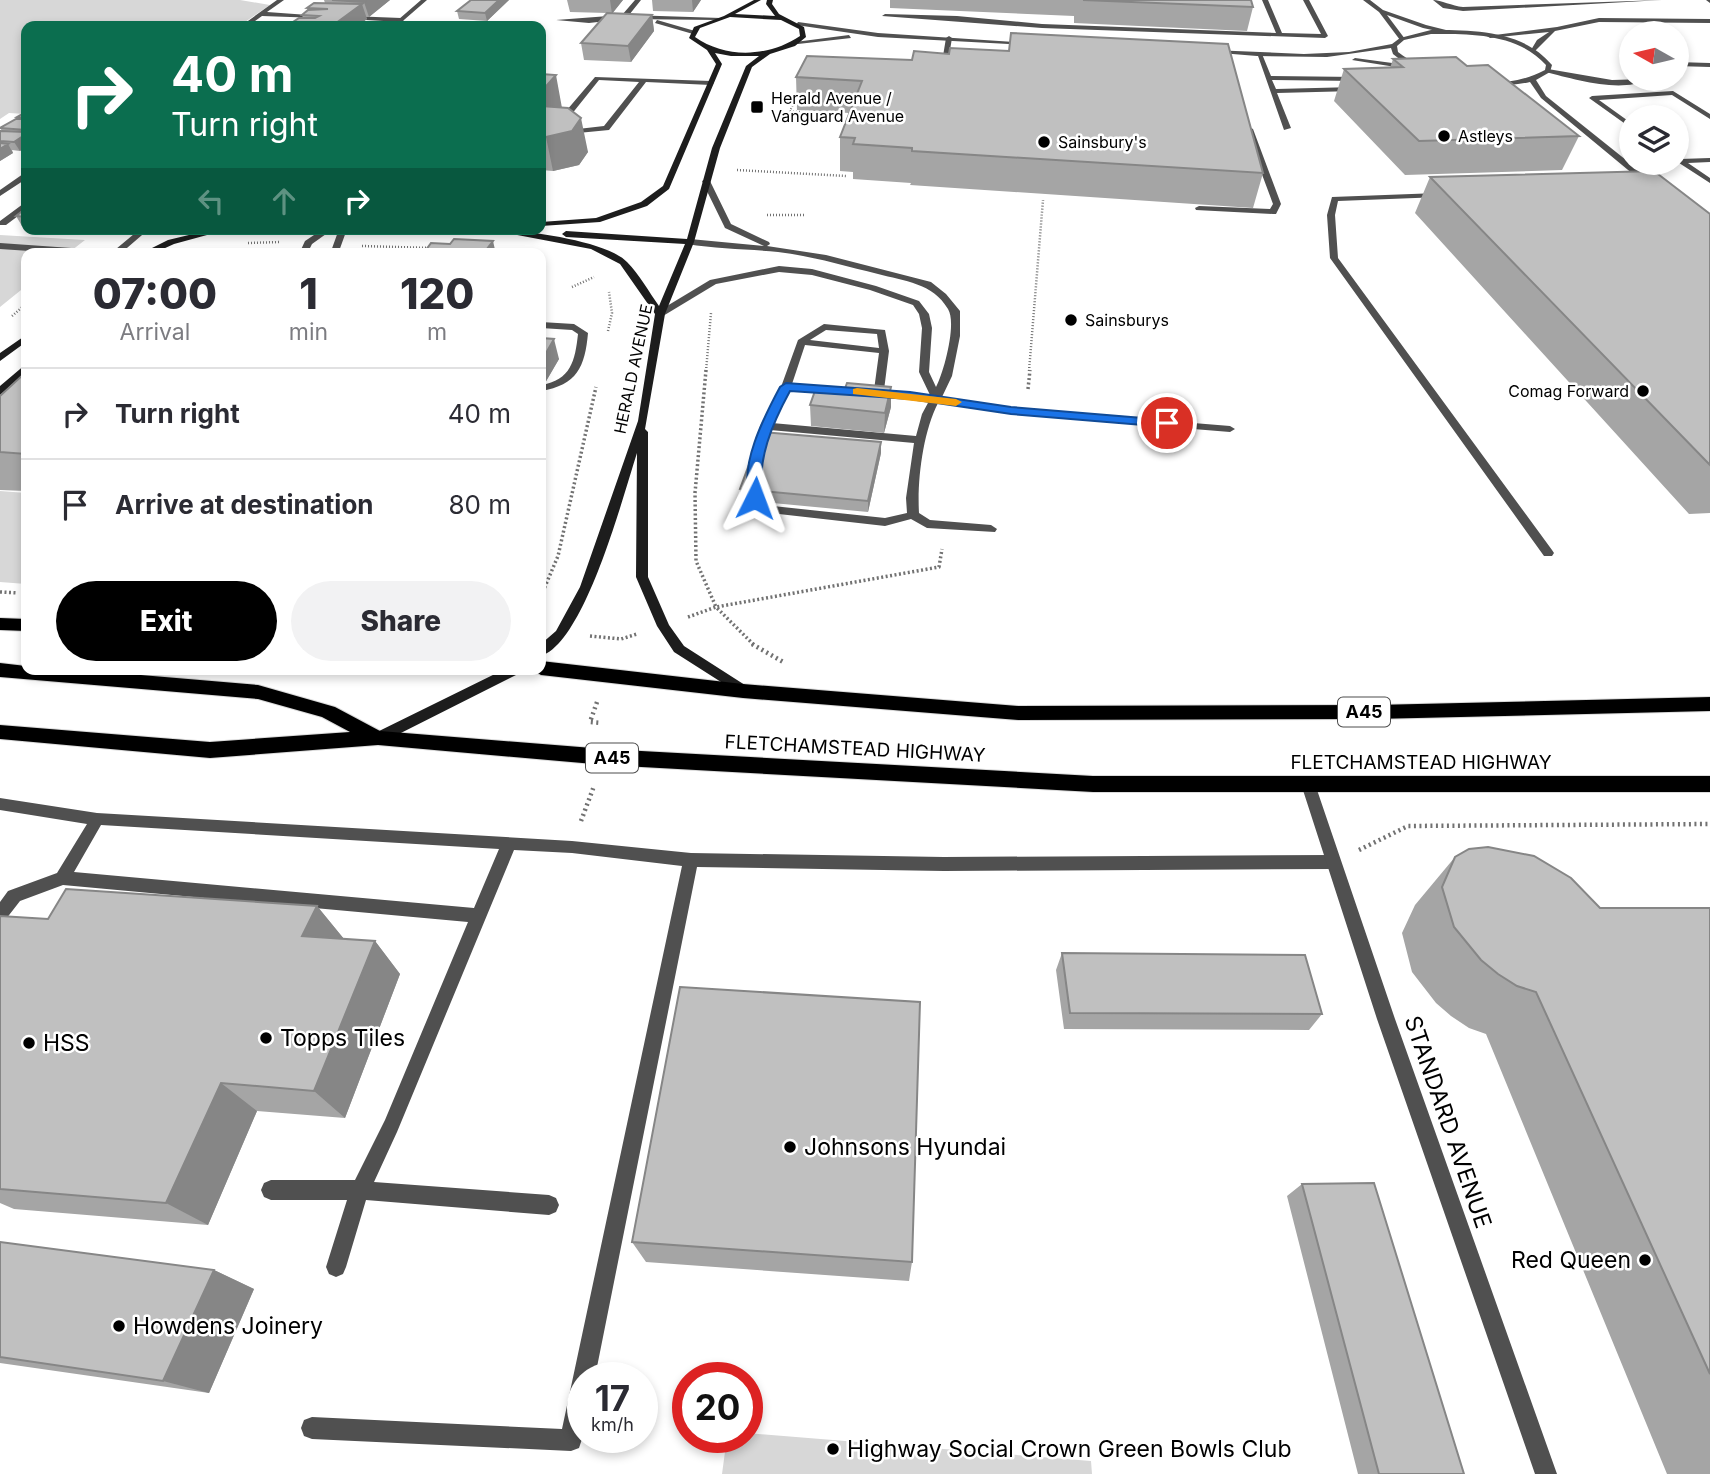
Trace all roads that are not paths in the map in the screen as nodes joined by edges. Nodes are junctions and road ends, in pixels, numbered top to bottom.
1 (281, 0) edge
2 (425, 0) edge
3 (638, 0) edge
4 (758, 0) edge
5 (770, 0) edge
6 (1265, 0) edge
7 (1307, 0) edge
8 (1366, 0) edge
9 (1436, 0) edge
10 (1526, 0) edge
11 (1659, 0) edge
12 (1535, 6) junction
13 (1381, 11) junction
14 (261, 14) junction
15 (322, 16) edge
16 (885, 16) dead end
17 (624, 17) junction
18 (726, 17) junction
19 (346, 18) edge
20 (649, 18) junction
21 (718, 18) junction
22 (785, 19) junction
23 (401, 20) joint
24 (559, 20) dead end
25 (251, 21) edge
26 (1710, 21) edge
27 (798, 24) junction
28 (1557, 29) junction
29 (693, 32) junction
30 (1451, 32) junction
31 (878, 35) junction
32 (1280, 35) junction
33 (1490, 36) junction
34 (949, 38) junction
35 (1402, 39) junction
36 (798, 42) junction
37 (1042, 44) edge
38 (1394, 45) junction
39 (710, 49) junction
40 (1534, 50) junction
41 (768, 52) junction
42 (1205, 52) edge
43 (1259, 54) junction
44 (1319, 56) junction
45 (1689, 64) edge
46 (1710, 65) edge
47 (944, 68) edge
48 (1416, 68) junction
49 (1548, 71) junction
50 (1268, 78) junction
51 (1619, 78) edge
52 (643, 80) junction
53 (1532, 80) junction
54 (1473, 82) junction
55 (711, 83) junction
56 (1273, 91) junction
57 (1504, 91) edge
58 (1654, 91) edge
59 (1657, 94) junction
60 (1540, 105) edge
61 (1244, 114) edge
62 (1563, 114) junction
63 (1619, 117) edge
64 (1710, 117) edge
65 (1287, 128) dead end
66 (1689, 159) edge
67 (1710, 160) edge
68 (1689, 167) edge
69 (21, 181) edge
70 (706, 181) junction
71 (1710, 181) edge
72 (1639, 187) edge
73 (0, 194) edge
74 (1446, 195) edge
75 (1199, 208) edge
76 (21, 210) edge
77 (3, 223) dead end
78 (546, 224) edge
79 (546, 232) edge
80 (138, 235) edge
81 (200, 235) edge
82 (320, 235) edge
83 (526, 235) edge
84 (690, 242) junction
85 (0, 246) edge
86 (28, 248) edge
87 (121, 248) edge
88 (158, 248) edge
89 (306, 248) edge
90 (780, 250) junction
91 (660, 314) junction
92 (546, 325) edge
93 (21, 342) edge
94 (801, 342) junction
95 (884, 351) junction
96 (0, 358) edge
97 (21, 372) edge
98 (546, 387) edge
99 (786, 387) junction
100 (0, 392) edge
101 (879, 393) junction
102 (937, 398) junction
103 (643, 421) junction
104 (765, 426) junction
105 (1230, 429) dead end
106 (920, 440) junction
107 (914, 514) junction
108 (991, 529) dead end
109 (1548, 553) dead end
110 (0, 624) edge
111 (21, 625) edge
112 (546, 647) edge
113 (546, 669) edge
114 (0, 670) edge
115 (21, 672) edge
116 (59, 675) edge
117 (506, 675) edge
118 (743, 691) junction
119 (1710, 704) edge
120 (0, 732) edge
121 (378, 738) junction
122 (1308, 784) junction
123 (1706, 785) edge
124 (0, 804) edge
125 (97, 819) junction
126 (509, 843) junction
127 (691, 860) junction
128 (1333, 862) junction
129 (63, 878) junction
130 (0, 914) edge
131 (478, 916) junction
132 (271, 1190) dead end
133 (360, 1190) junction
134 (549, 1205) dead end
135 (336, 1267) dead end
136 (587, 1362) edge
137 (312, 1428) dead end
138 (567, 1440) edge
139 (1546, 1474) edge

1 - 14 street
2 - 23 street
3 - 17 street
4 - 18 main road
5 - 22 main road
6 - 32 street
7 - 32 street
8 - 13 street
9 - 12 street
10 - 12 street
11 - 12 street
13 - 30 street
13 - 35 street
14 - 15 street
14 - 25 street
16 - 32 street
17 - 20 street
17 - 24 street
18 - 21 main road
18 - 22 main road
19 - 23 street
20 - 21 street
20 - 29 street
21 - 29 main road
22 - 27 main road
26 - 28 street
27 - 31 street
27 - 36 main road
28 - 33 street
28 - 40 street
29 - 39 main road
30 - 33 street
30 - 35 street
31 - 34 street
31 - 36 street
33 - 40 street
34 - 37 street
34 - 47 street
35 - 38 street
36 - 41 main road, HERALD AVENUE
38 - 44 street
38 - 48 street
39 - 41 main road, HERALD AVENUE
39 - 55 main road
40 - 49 street
41 - 70 main road, HERALD AVENUE
42 - 43 street
43 - 44 street
43 - 50 street
44 - 48 street
45 - 46 street
48 - 54 street
49 - 51 street
49 - 53 street
50 - 56 street
50 - 56 street
52 - 52 street
52 - 55 street
53 - 54 street
53 - 62 street
54 - 57 street
55 - 78 main road
56 - 65 street
58 - 59 street
59 - 63 street
59 - 64 street
60 - 62 street
61 - 75 street
62 - 72 street
66 - 67 street
68 - 71 street
69 - 73 street
70 - 84 main road, HERALD AVENUE
70 - 90 street
74 - 109 street
76 - 77 street
79 - 84 main road
80 - 87 street
81 - 88 main road
82 - 89 street
83 - 91 main road
84 - 90 street
84 - 91 main road, HERALD AVENUE
85 - 86 street
90 - 102 street
91 - 102 street
91 - 103 main road, HERALD AVENUE
92 - 98 street
93 - 96 main road
94 - 95 street
94 - 95 street
94 - 99 street
95 - 101 street
97 - 100 main road
99 - 101 street
99 - 104 street
101 - 102 street
102 - 105 street
102 - 106 street
103 - 112 main road, HERALD AVENUE
103 - 118 main road
104 - 106 street
104 - 107 street
106 - 107 street
107 - 108 street
110 - 111 highway
113 - 118 highway, A45
114 - 115 highway
116 - 121 highway
117 - 121 main road
118 - 119 highway, A45
120 - 121 highway, FLETCHAMSTEAD HIGHWAY / A45
121 - 122 highway, FLETCHAMSTEAD HIGHWAY / A45
122 - 123 highway, FLETCHAMSTEAD HIGHWAY / A45
122 - 128 street, STANDARD AVENUE
124 - 125 street
125 - 126 street
125 - 129 street
126 - 127 street
126 - 131 street
127 - 128 street
127 - 136 street
128 - 139 street, STANDARD AVENUE
129 - 130 street
129 - 131 street
131 - 133 street
132 - 133 street
133 - 134 street
133 - 135 street
137 - 138 street

